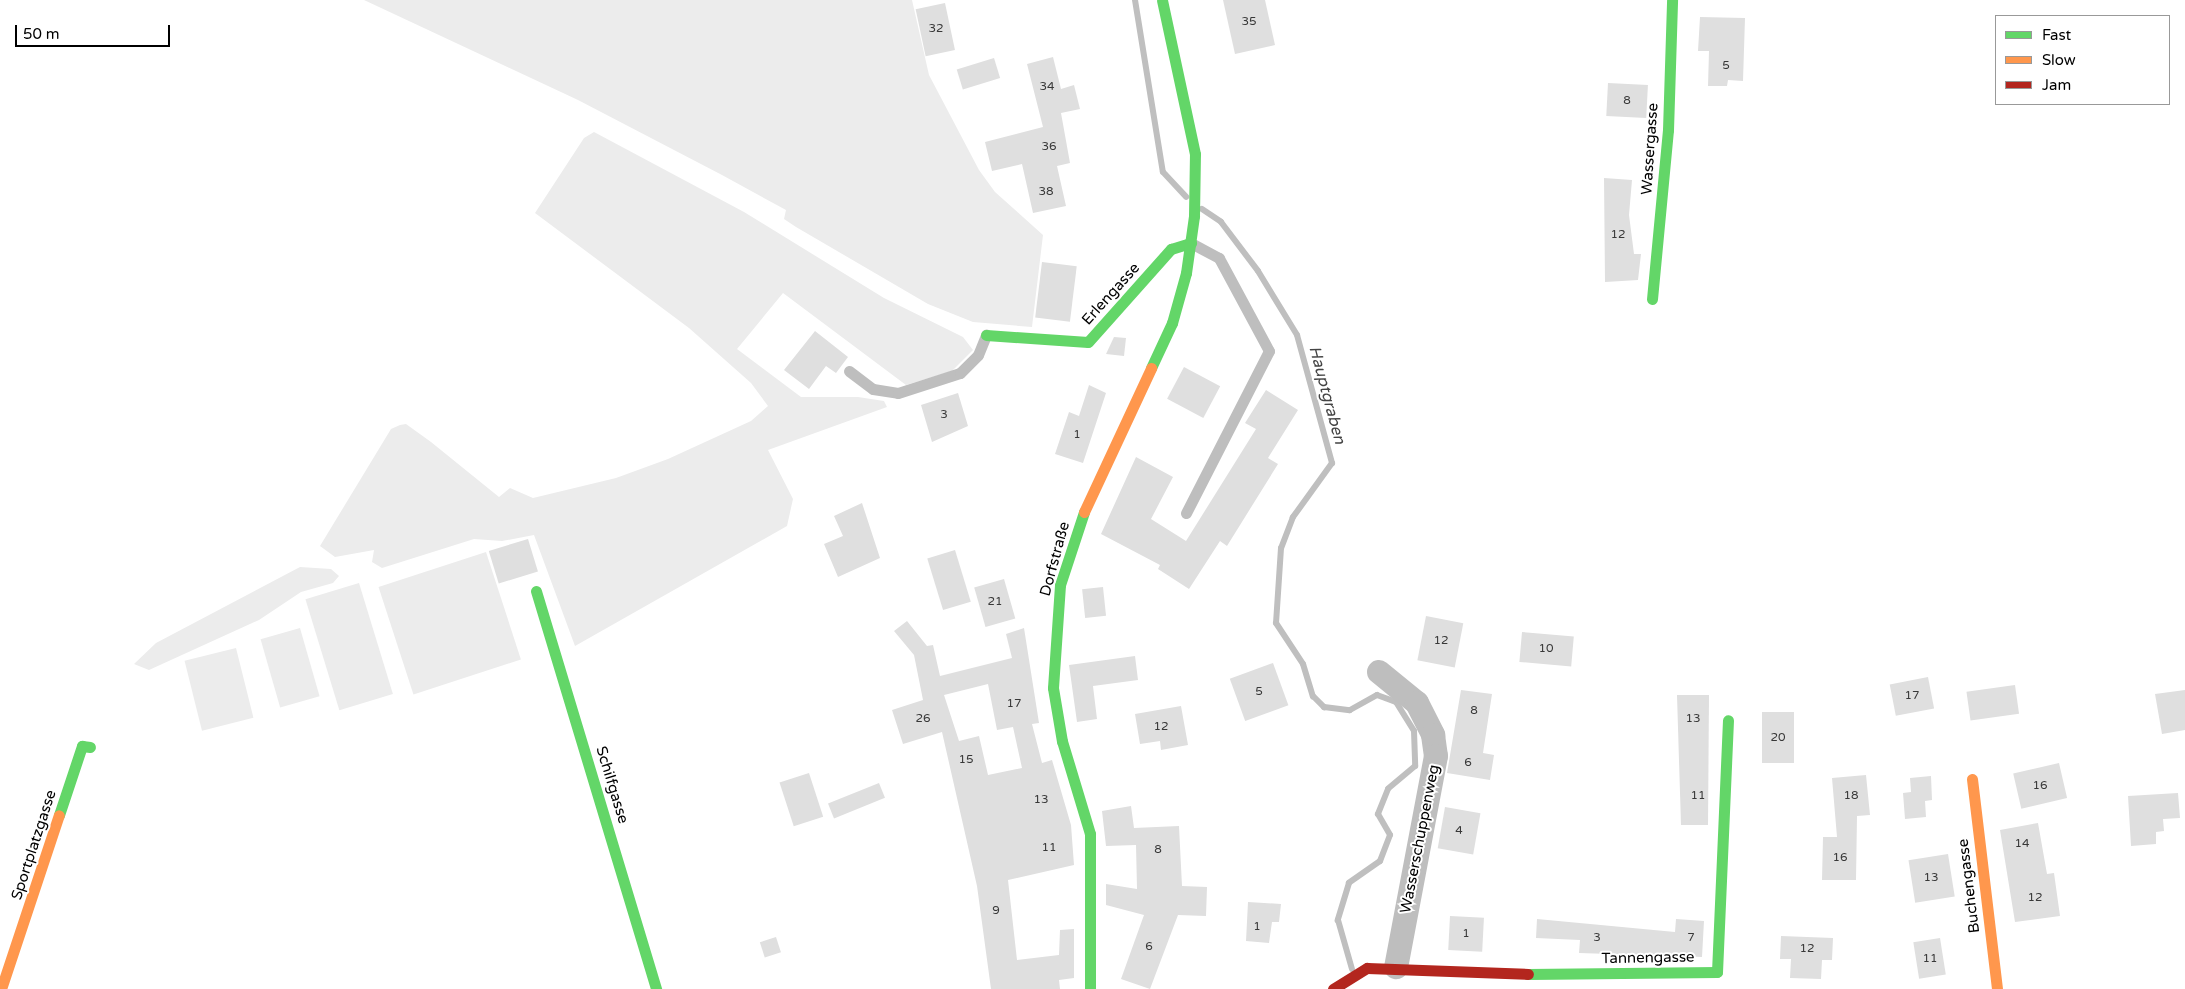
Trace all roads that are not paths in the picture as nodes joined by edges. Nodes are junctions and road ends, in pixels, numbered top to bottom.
1 (1162, 0) edge
2 (1672, 0) edge
3 (1191, 243) junction
4 (1652, 299) dead end
5 (986, 335) joint
6 (849, 371) dead end
7 (1186, 513) dead end
8 (536, 591) dead end
9 (1379, 672) dead end
10 (1728, 720) dead end
11 (90, 747) dead end
12 (1972, 779) dead end
13 (1396, 967) junction
14 (1, 989) edge
15 (656, 989) edge
16 (1090, 989) edge
17 (1333, 989) edge
18 (1997, 989) edge

1 - 3 street, Dorfstraße
2 - 4 street, Wassergasse
3 - 5 street, Erlengasse
3 - 7 lane
3 - 16 street, Dorfstraße
5 - 6 lane
8 - 15 street, Schilfgasse
9 - 13 street, Wasserschuppenweg
10 - 13 street, Tannengasse
11 - 14 street, Sportplatzgasse
12 - 18 street, Buchengasse
13 - 17 street, Tannengasse

